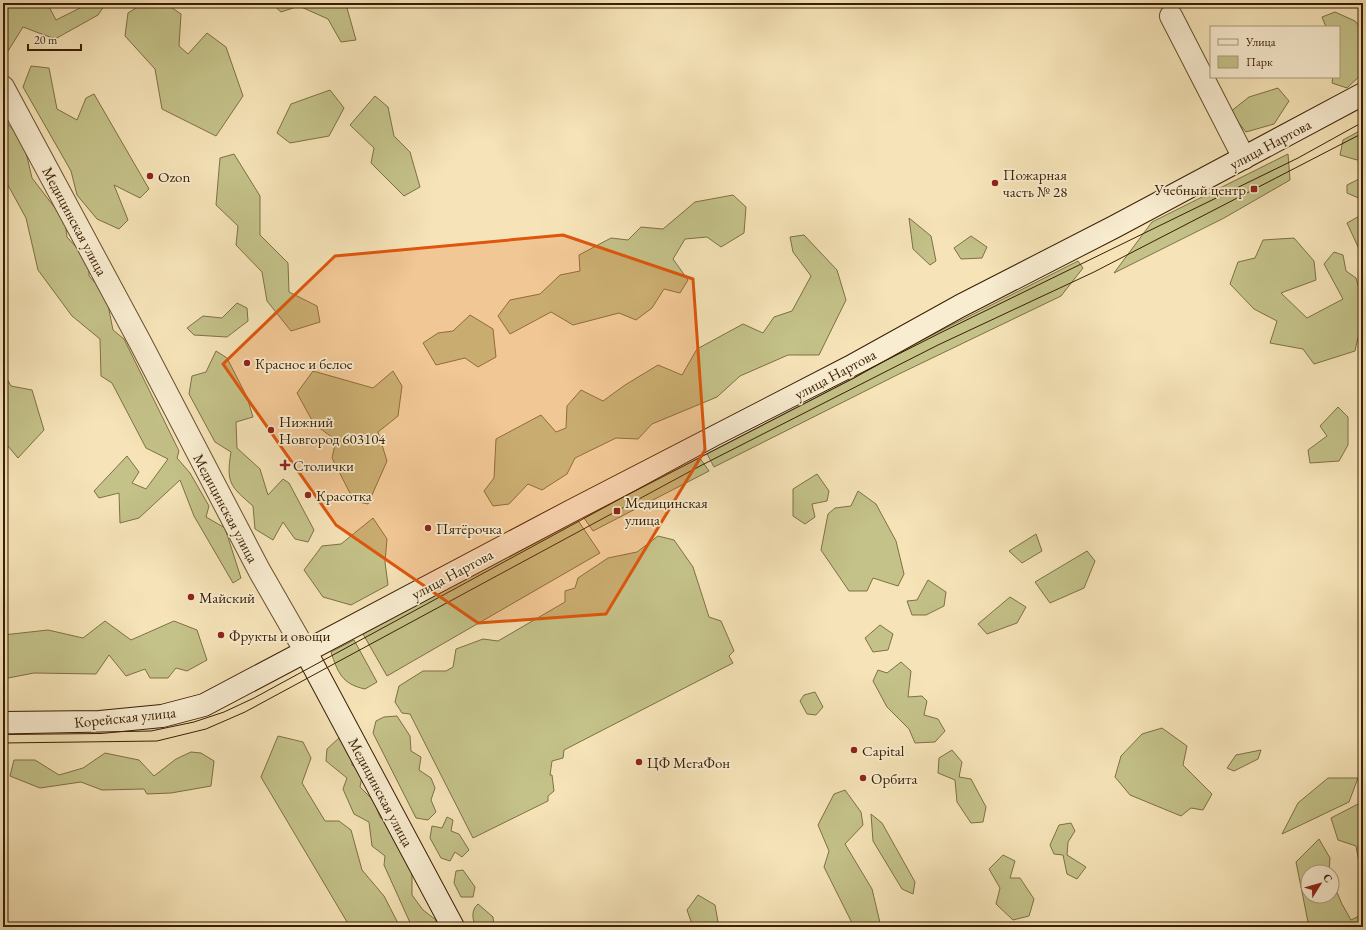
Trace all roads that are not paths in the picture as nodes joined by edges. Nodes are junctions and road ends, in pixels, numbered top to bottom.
1 (1171, 16) dead end
2 (3, 86) edge
3 (1363, 94) edge
4 (1244, 158) junction
5 (306, 652) junction
6 (3, 723) edge
7 (453, 927) edge

1 - 4 street
2 - 5 street, Медицинская улица
3 - 4 street, улица Нартова
4 - 5 street, улица Нартова
5 - 6 street, Корейская улица
5 - 7 street, Медицинская улица

